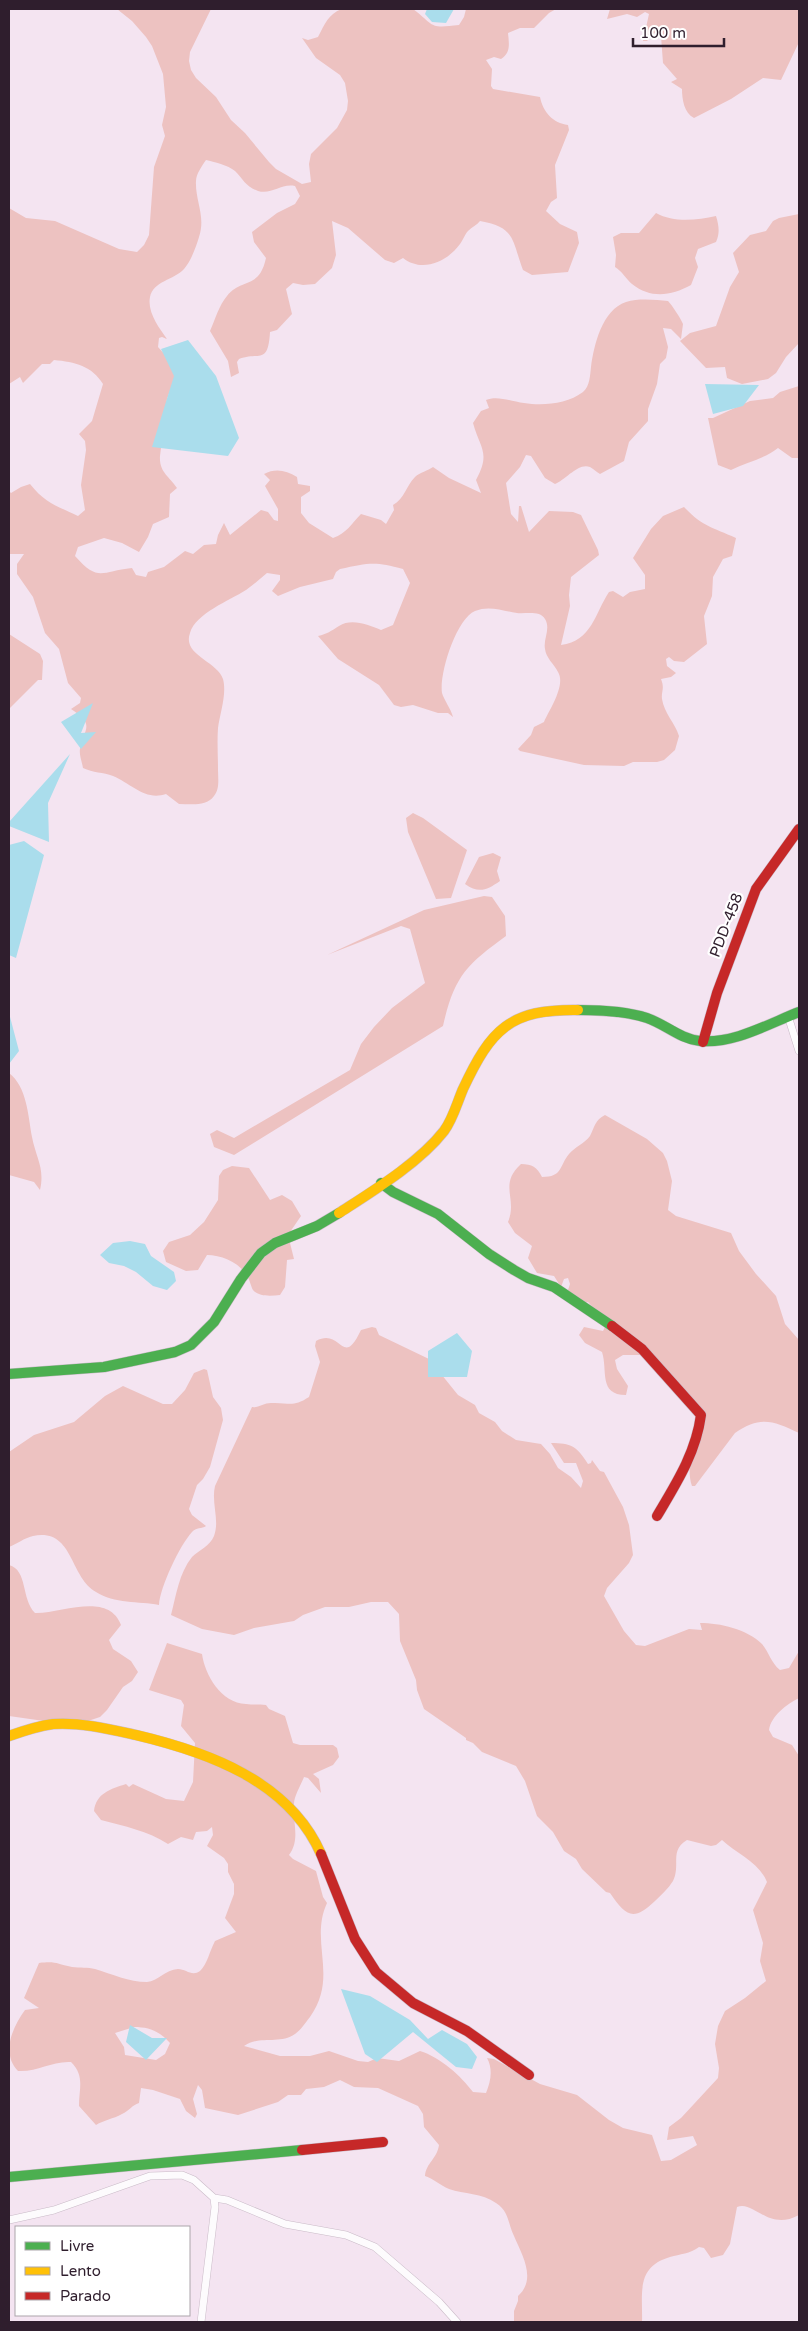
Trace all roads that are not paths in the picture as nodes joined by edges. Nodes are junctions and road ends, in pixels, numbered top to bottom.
1 (799, 829) edge
2 (799, 1012) edge
3 (788, 1016) junction
4 (703, 1042) junction
5 (799, 1051) edge
6 (381, 1183) junction
7 (9, 1374) edge
8 (657, 1516) dead end
9 (9, 1736) edge
10 (529, 2075) dead end
11 (383, 2142) dead end
12 (9, 2177) edge
13 (214, 2198) junction
14 (9, 2220) edge
15 (201, 2322) edge
16 (457, 2322) edge

1 - 4 street, PDD-458 / PDD-458
2 - 3 street
3 - 4 street
3 - 5 street
4 - 6 street
6 - 7 street
6 - 8 street
9 - 10 street
11 - 12 street
13 - 14 street
13 - 15 street
13 - 16 street

